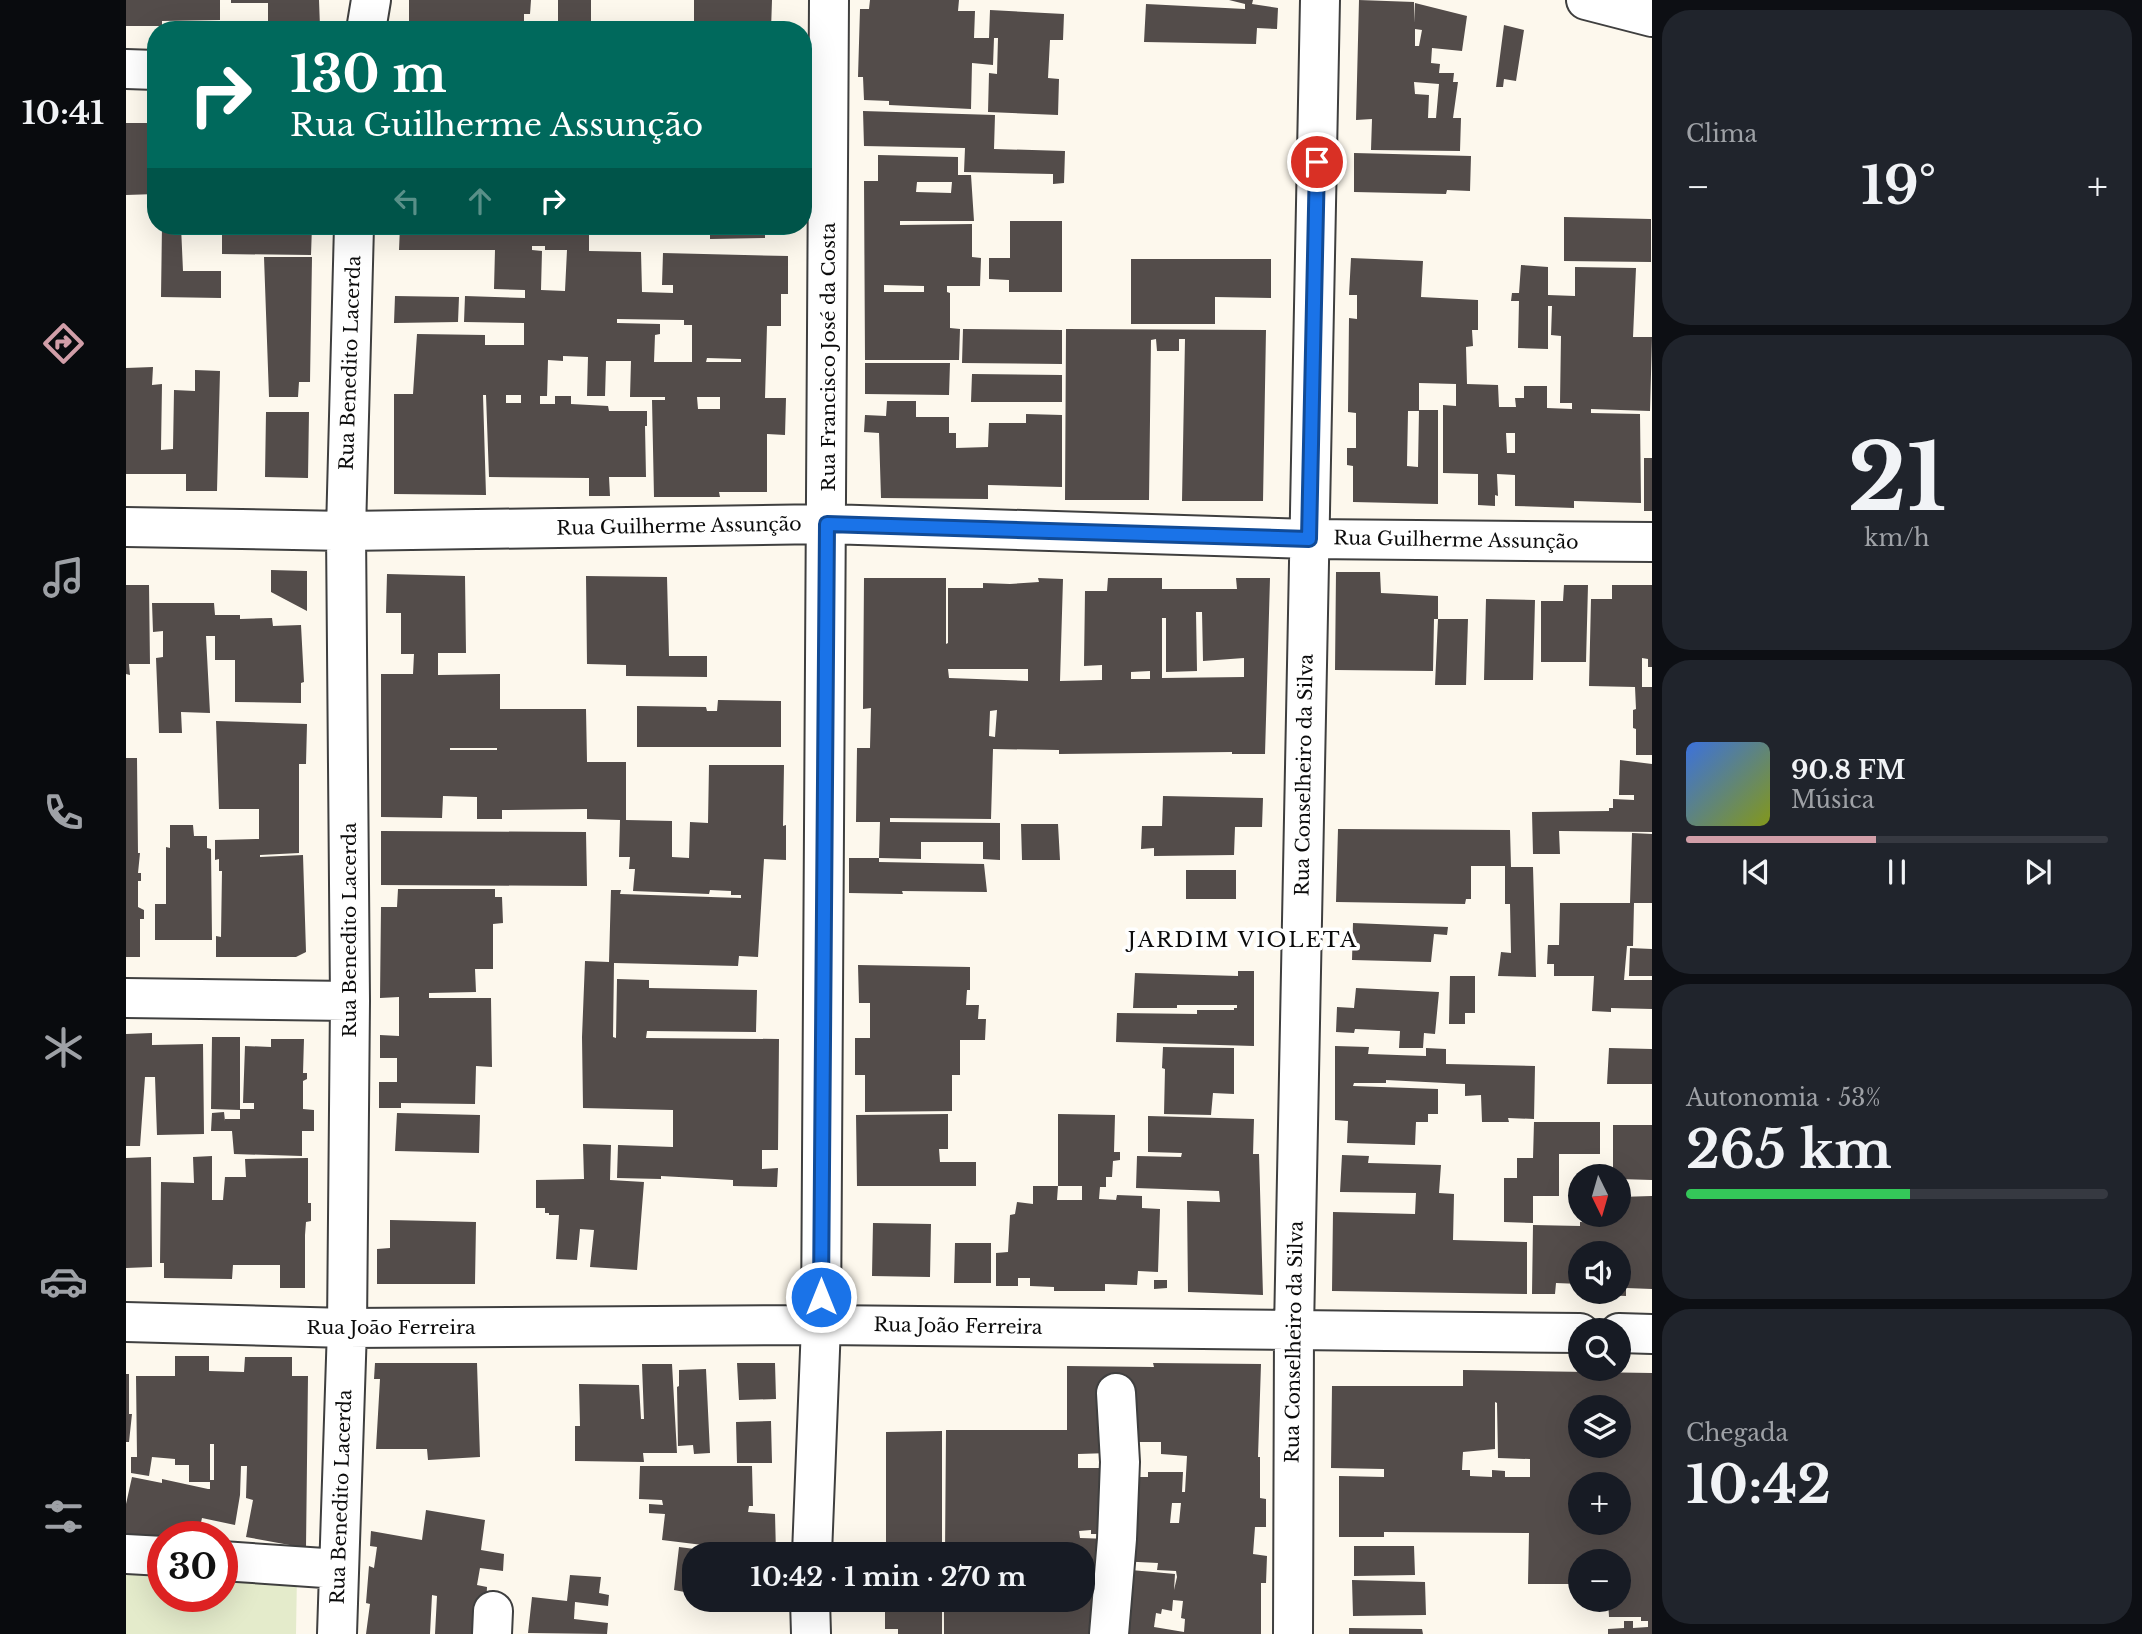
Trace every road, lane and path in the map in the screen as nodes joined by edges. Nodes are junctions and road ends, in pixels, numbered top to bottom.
1 (371, 0) edge
2 (829, 0) edge
3 (1320, 0) edge
4 (1586, 0) edge
5 (1652, 17) edge
6 (368, 21) edge
7 (126, 69) edge
8 (147, 70) edge
9 (354, 235) edge
10 (827, 524) junction
11 (126, 527) edge
12 (346, 531) junction
13 (1309, 539) junction
14 (1652, 542) edge
15 (126, 998) edge
16 (350, 1001) junction
17 (126, 1322) edge
18 (821, 1325) junction
19 (347, 1328) junction
20 (1294, 1330) junction
21 (1568, 1333) edge
22 (1631, 1334) edge
23 (1652, 1334) edge
24 (1116, 1393) dead end
25 (812, 1542) edge
26 (126, 1554) edge
27 (147, 1555) edge
28 (238, 1562) edge
29 (339, 1569) junction
30 (810, 1612) edge
31 (337, 1634) edge
32 (811, 1634) edge
33 (1109, 1634) edge
34 (1293, 1634) edge

1 - 6 street
2 - 10 street, Rua Francisco José da Costa
3 - 13 street, Rua Conselheiro da Silva
4 - 5 street
7 - 8 street
9 - 12 street, Rua Benedito Lacerda
10 - 12 street, Rua Guilherme Assunção
10 - 13 street, Rua Guilherme Assunção
10 - 18 street, Rua Francisco José da Costa
11 - 12 street, Rua Guilherme Assunção
12 - 16 street, Rua Benedito Lacerda
13 - 14 street, Rua Guilherme Assunção
13 - 20 street, Rua Conselheiro da Silva
15 - 16 street
16 - 19 street, Rua Benedito Lacerda
17 - 19 street, Rua João Ferreira
18 - 19 street, Rua João Ferreira
18 - 20 street, Rua João Ferreira
18 - 25 street, Rua Francisco José da Costa
19 - 29 street, Rua Benedito Lacerda
20 - 21 street, Rua João Ferreira
20 - 34 street, Rua Conselheiro da Silva
22 - 23 street
24 - 33 street
26 - 27 street
28 - 29 street
29 - 31 street, Rua Benedito Lacerda
30 - 32 street

